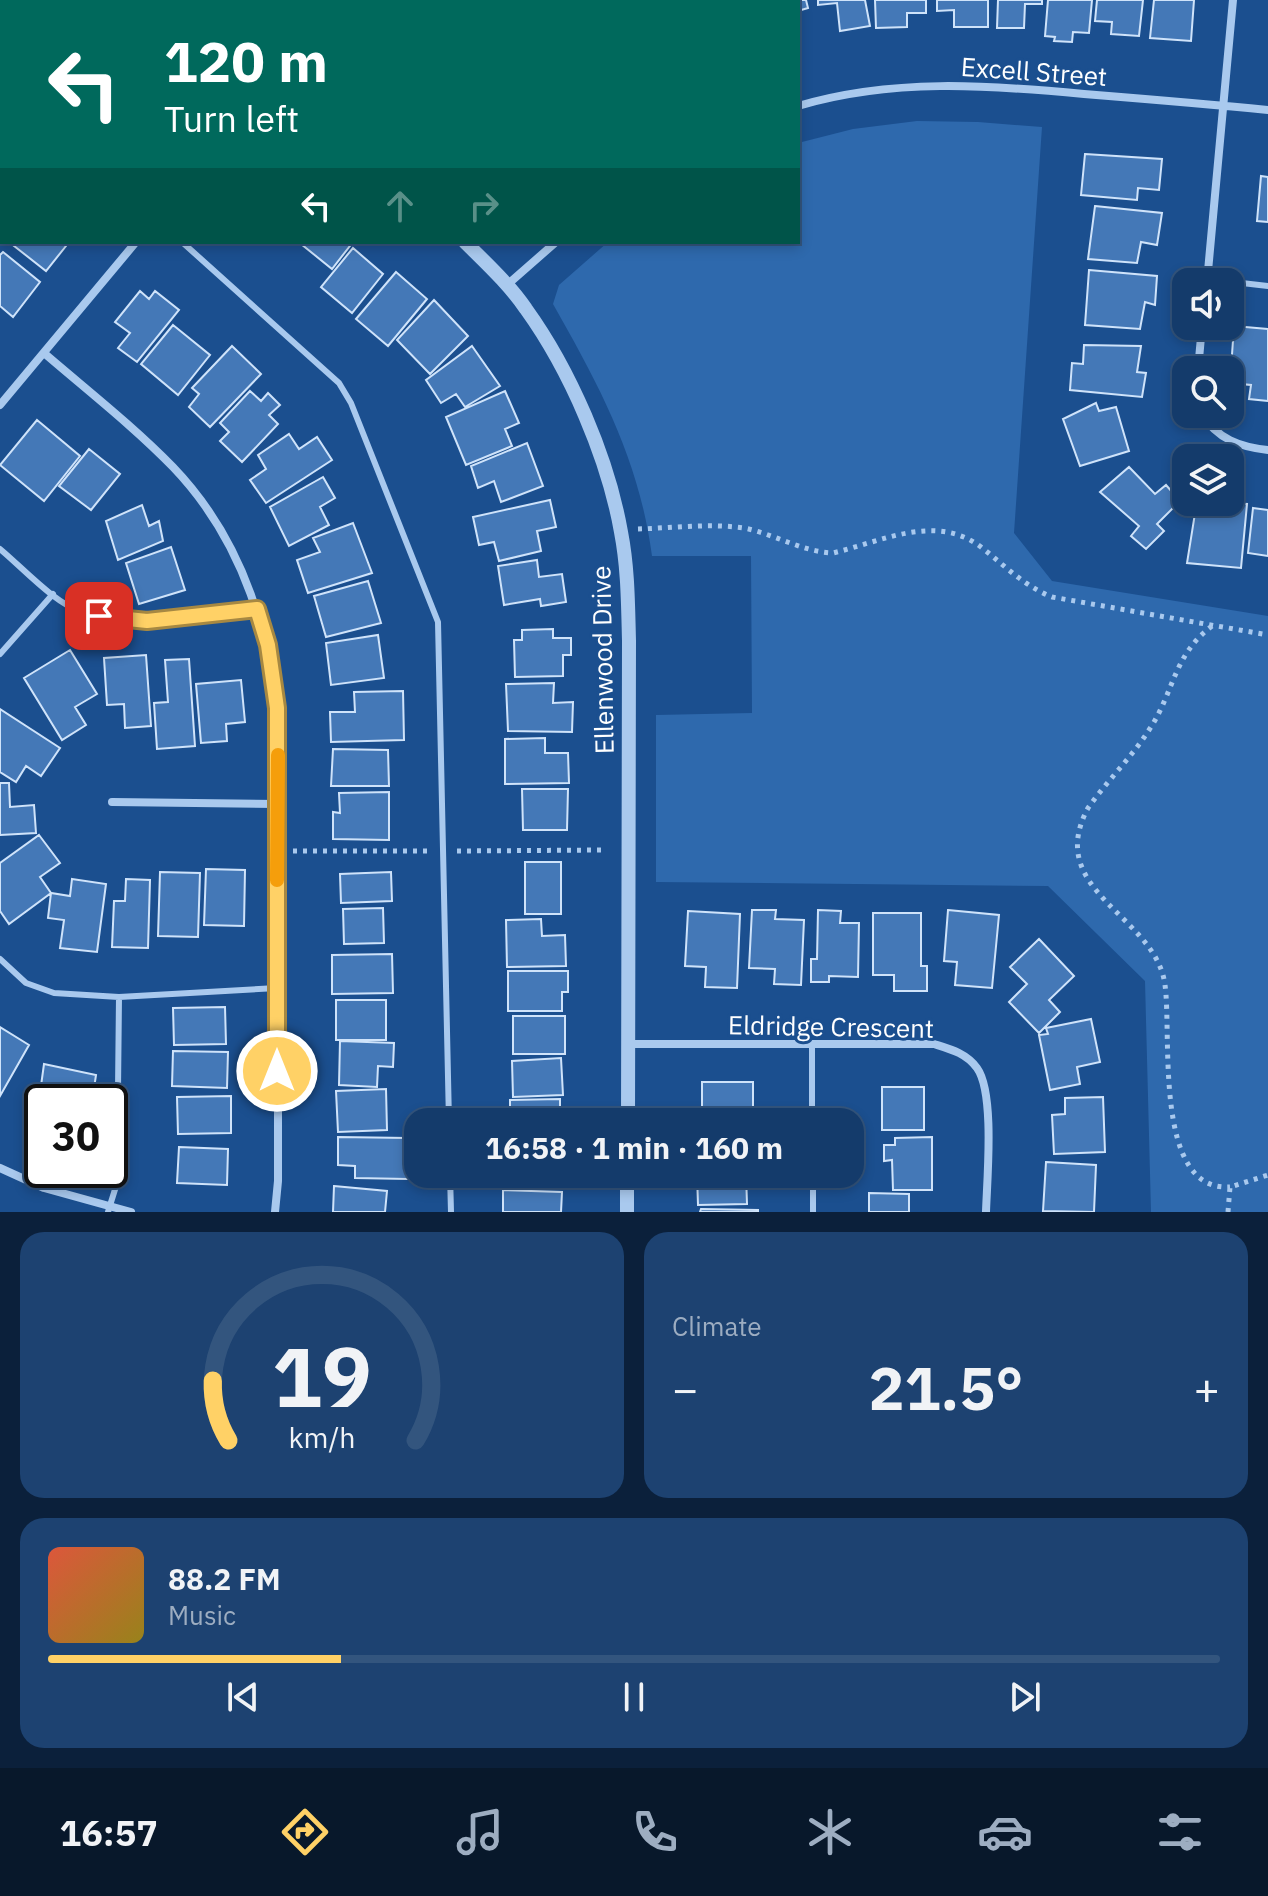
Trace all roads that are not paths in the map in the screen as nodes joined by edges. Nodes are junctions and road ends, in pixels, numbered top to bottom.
1 (1233, 0) edge
2 (800, 106) edge
3 (1223, 106) junction
4 (1268, 110) edge
5 (134, 244) edge
6 (184, 244) edge
7 (467, 244) edge
8 (554, 244) edge
9 (1208, 268) edge
10 (1244, 284) edge
11 (507, 285) junction
12 (1268, 286) edge
13 (44, 353) junction
14 (0, 405) edge
15 (1211, 428) edge
16 (1268, 450) edge
17 (0, 549) edge
18 (53, 594) junction
19 (257, 609) junction
20 (0, 654) edge
21 (112, 802) dead end
22 (278, 804) junction
23 (0, 959) edge
24 (277, 988) junction
25 (119, 997) junction
26 (812, 1043) junction
27 (628, 1044) junction
28 (449, 1108) edge
29 (628, 1108) edge
30 (812, 1108) edge
31 (0, 1168) edge
32 (450, 1188) edge
33 (627, 1188) edge
34 (813, 1188) edge
35 (110, 1210) edge
36 (131, 1212) edge
37 (275, 1212) edge
38 (451, 1212) edge
39 (627, 1212) edge
40 (813, 1212) edge
41 (986, 1212) edge

1 - 3 street
2 - 3 street, Excell Street
3 - 4 street, Excell Street
3 - 9 street
5 - 13 street
6 - 28 lane
7 - 11 street, Ellenwood Drive
8 - 11 street
10 - 12 lane
11 - 27 street, Ellenwood Drive
13 - 14 street
13 - 19 street
15 - 16 street
17 - 18 lane
18 - 19 lane
18 - 20 lane
19 - 22 street
21 - 22 street
22 - 24 street
23 - 25 lane
24 - 25 lane
24 - 37 street
25 - 35 lane
26 - 27 street, Eldridge Crescent
26 - 30 lane
26 - 41 street, Eldridge Crescent
27 - 29 street, Ellenwood Drive
31 - 35 street
32 - 38 lane
33 - 39 street
34 - 40 lane
35 - 36 street

